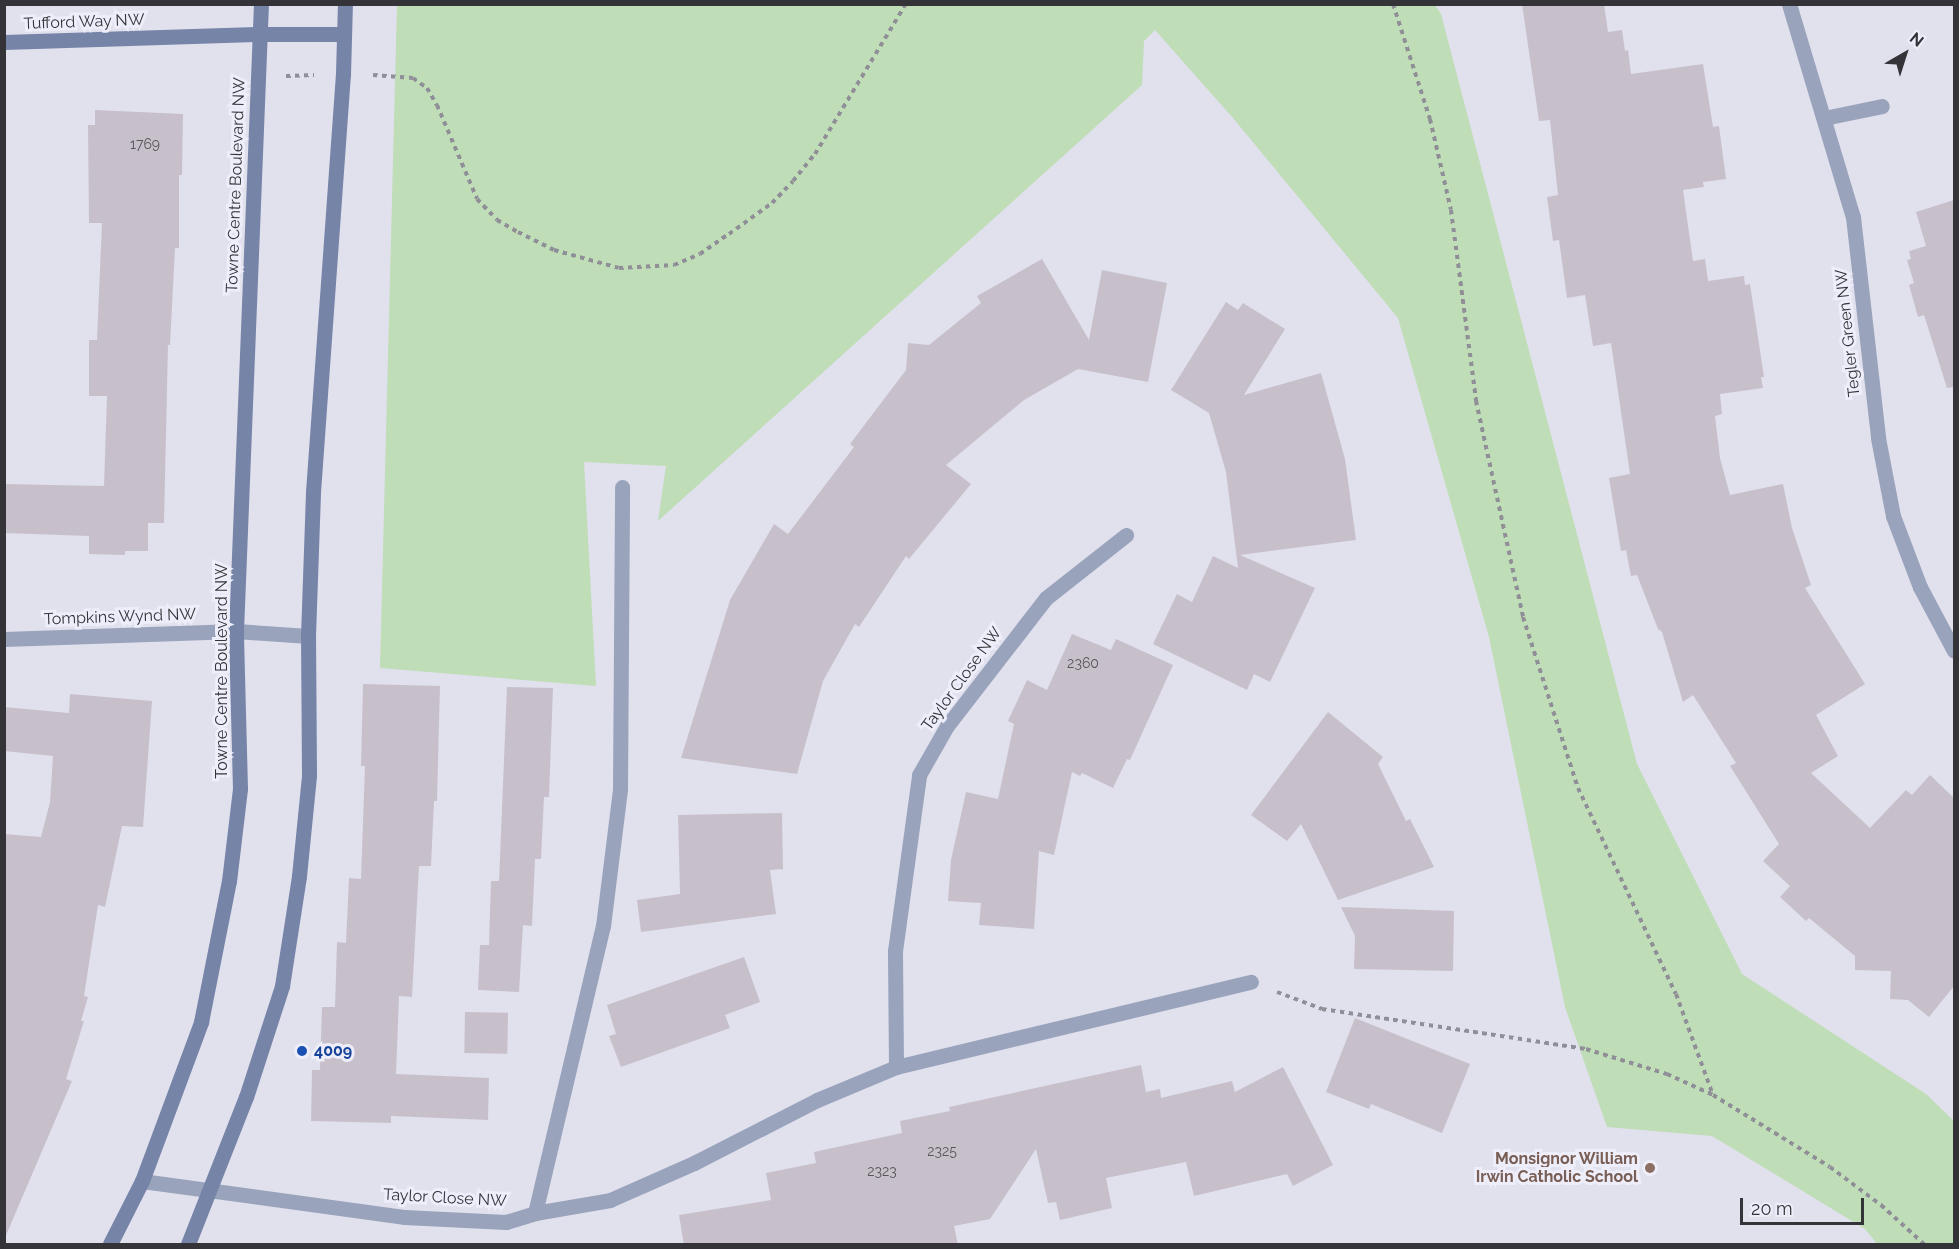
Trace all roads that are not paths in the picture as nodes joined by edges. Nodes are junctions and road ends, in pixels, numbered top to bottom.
1 (261, 4) edge
2 (345, 4) edge
3 (1790, 4) edge
4 (260, 34) junction
5 (344, 34) junction
6 (4, 42) edge
7 (1882, 106) dead end
8 (1824, 118) junction
9 (622, 487) dead end
10 (1126, 536) dead end
11 (236, 631) junction
12 (308, 636) junction
13 (4, 639) edge
14 (1954, 651) edge
15 (1251, 982) road end
16 (896, 1067) junction
17 (142, 1181) junction
18 (210, 1191) junction
19 (535, 1213) junction
20 (110, 1245) edge
21 (188, 1245) edge

1 - 4 street, Towne Centre Boulevard NW
2 - 5 street
3 - 8 street, Tegler Green NW
4 - 5 street, Tufford Way NW
4 - 6 street, Tufford Way NW
4 - 11 street, Towne Centre Boulevard NW
5 - 12 street
7 - 8 street
8 - 14 street, Tegler Green NW
9 - 19 street
10 - 16 street, Taylor Close NW
11 - 12 street, Tompkins Wynd NW
11 - 13 street, Tompkins Wynd NW
11 - 17 street, Towne Centre Boulevard NW
12 - 18 street
15 - 16 street, Taylor Close NW
16 - 19 street, Taylor Close NW
17 - 18 street, Taylor Close NW
17 - 20 street, Towne Centre Boulevard NW
18 - 19 street, Taylor Close NW
18 - 21 street

